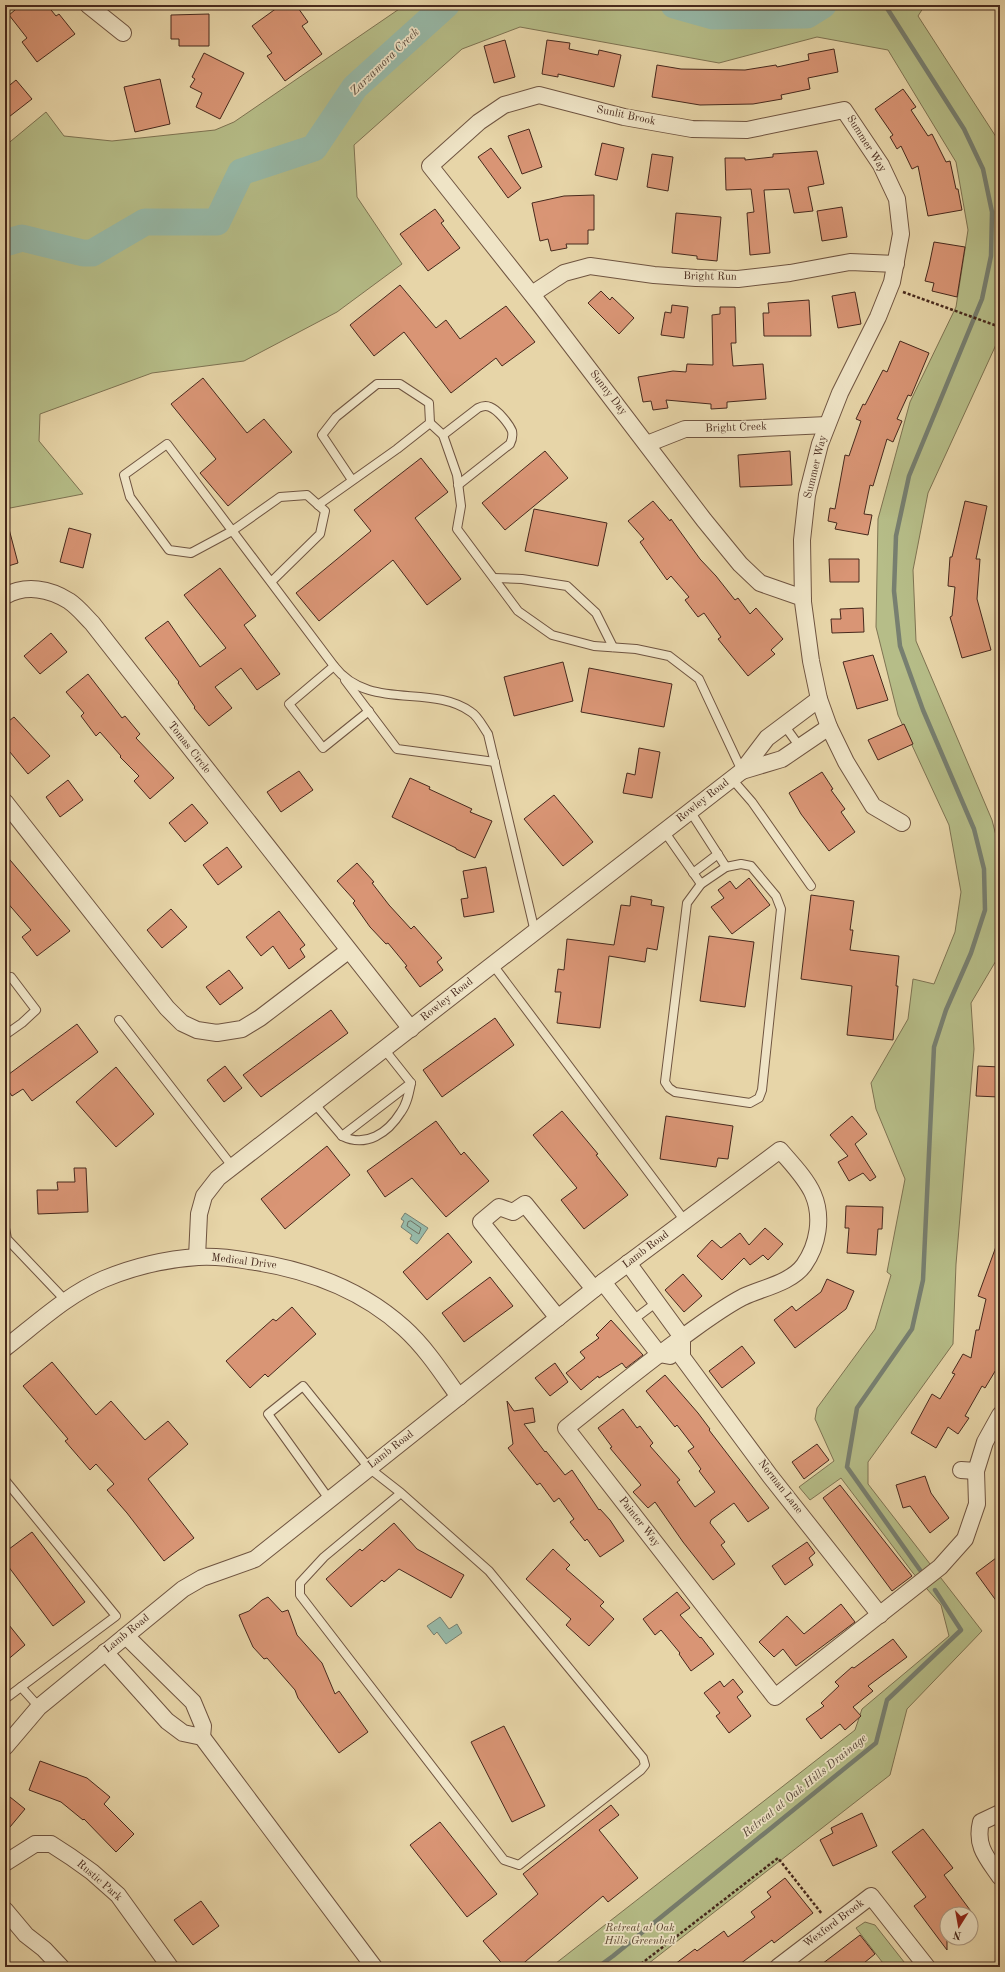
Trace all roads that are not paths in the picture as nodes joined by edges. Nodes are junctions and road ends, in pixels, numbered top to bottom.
1 (88, 5) edge
2 (123, 33) dead end
3 (844, 110) joint
4 (430, 166) joint
5 (896, 264) junction
6 (532, 294) junction
7 (430, 423) junction
8 (827, 425) junction
9 (443, 435) junction
10 (647, 444) junction
11 (352, 480) junction
12 (458, 485) junction
13 (318, 505) junction
14 (232, 531) junction
15 (494, 578) junction
16 (271, 582) junction
17 (5, 596) edge
18 (803, 598) junction
19 (613, 647) junction
20 (334, 666) junction
21 (342, 677) junction
22 (819, 699) junction
23 (369, 712) junction
24 (784, 726) junction
25 (829, 727) junction
26 (800, 747) junction
27 (495, 762) junction
28 (737, 775) junction
29 (5, 802) edge
30 (690, 811) junction
31 (902, 823) dead end
32 (664, 831) junction
33 (718, 854) junction
34 (726, 867) junction
35 (693, 873) junction
36 (701, 884) junction
37 (811, 886) dead end
38 (535, 932) junction
39 (348, 951) junction
40 (493, 965) junction
41 (5, 982) edge
42 (119, 1020) dead end
43 (411, 1029) junction
44 (5, 1035) edge
45 (384, 1049) junction
46 (411, 1083) junction
47 (314, 1103) junction
48 (342, 1136) junction
49 (780, 1150) joint
50 (232, 1166) junction
51 (685, 1221) junction
52 (5, 1228) edge
53 (197, 1257) junction
54 (628, 1263) junction
55 (598, 1285) junction
56 (66, 1301) junction
57 (657, 1302) junction
58 (558, 1318) junction
59 (633, 1320) junction
60 (682, 1337) junction
61 (5, 1348) edge
62 (659, 1354) junction
63 (682, 1357) junction
64 (459, 1397) junction
65 (999, 1420) edge
66 (369, 1468) junction
67 (5, 1480) edge
68 (401, 1493) junction
69 (329, 1499) junction
70 (880, 1615) junction
71 (126, 1636) junction
72 (105, 1652) junction
73 (21, 1687) junction
74 (5, 1700) edge
75 (39, 1707) junction
76 (202, 1737) junction
77 (5, 1747) edge
78 (1000, 1813) edge
79 (5, 1863) edge
80 (1000, 1877) edge
81 (5, 1910) edge
82 (783, 1965) edge
83 (61, 1967) edge
84 (170, 1967) edge
85 (374, 1967) edge
86 (927, 1967) edge

1 - 2 street
3 - 4 street, Sunlit Brook
3 - 5 street, Summer Way
4 - 6 street, Sunny Day
5 - 6 street, Bright Run
5 - 8 street, Summer Way
6 - 10 street, Sunny Day
7 - 9 lane
7 - 11 lane
7 - 11 lane
8 - 10 street, Bright Creek
8 - 18 street, Summer Way
9 - 12 lane
9 - 12 lane
10 - 18 street, Sunny Day
11 - 13 lane
12 - 15 lane
13 - 14 lane
13 - 16 lane
14 - 14 lane
14 - 16 lane
15 - 19 lane
15 - 19 lane
16 - 20 lane
17 - 39 street, Tomas Circle
18 - 22 street, Summer Way
19 - 28 lane
20 - 21 lane
20 - 23 lane
21 - 23 lane
21 - 27 lane
22 - 24 street, Rowley Road
22 - 25 street, Summer Way
23 - 27 lane
24 - 26 lane
24 - 28 street, Rowley Road
25 - 26 street, Rowley Road
25 - 31 street, Summer Way
26 - 28 street, Rowley Road
27 - 38 lane
28 - 30 street, Rowley Road
28 - 37 lane
29 - 39 street
30 - 32 street, Rowley Road
30 - 33 lane
32 - 35 lane
32 - 38 street, Rowley Road
33 - 34 lane
33 - 35 lane
34 - 36 lane
34 - 36 lane
35 - 36 lane
38 - 40 street, Rowley Road
39 - 43 street, Tomas Circle
40 - 43 street, Rowley Road
40 - 51 lane
41 - 44 lane
42 - 50 lane
43 - 45 street, Rowley Road
45 - 46 lane
45 - 47 street, Rowley Road
46 - 48 lane
46 - 48 lane
47 - 48 lane
47 - 50 street, Rowley Road
49 - 51 street, Lamb Road
49 - 60 street, Painter Way
50 - 53 street, Rowley Road
51 - 54 street, Lamb Road
52 - 56 lane
53 - 56 street, Medical Drive
53 - 64 street, Medical Drive
54 - 55 street, Lamb Road
54 - 57 street
55 - 58 street, Lamb Road
55 - 58 street
55 - 59 street
56 - 61 street, Medical Drive
57 - 59 lane
57 - 60 street
58 - 64 street, Lamb Road
59 - 62 street
60 - 62 street, Painter Way
60 - 63 street
62 - 63 street
62 - 70 street, Painter Way
63 - 70 street, Norman Lane
64 - 66 street, Lamb Road
65 - 70 street, Painter Way
66 - 68 lane
66 - 69 street, Lamb Road
66 - 69 lane
67 - 73 lane
68 - 68 lane
69 - 71 street, Lamb Road
71 - 72 street, Lamb Road
71 - 76 street
72 - 75 street, Lamb Road
72 - 76 street
73 - 74 lane
73 - 75 lane
75 - 77 street, Lamb Road
76 - 85 street
78 - 80 street
79 - 84 street, Rustic Park
81 - 83 street
82 - 86 street, Wexford Brook

